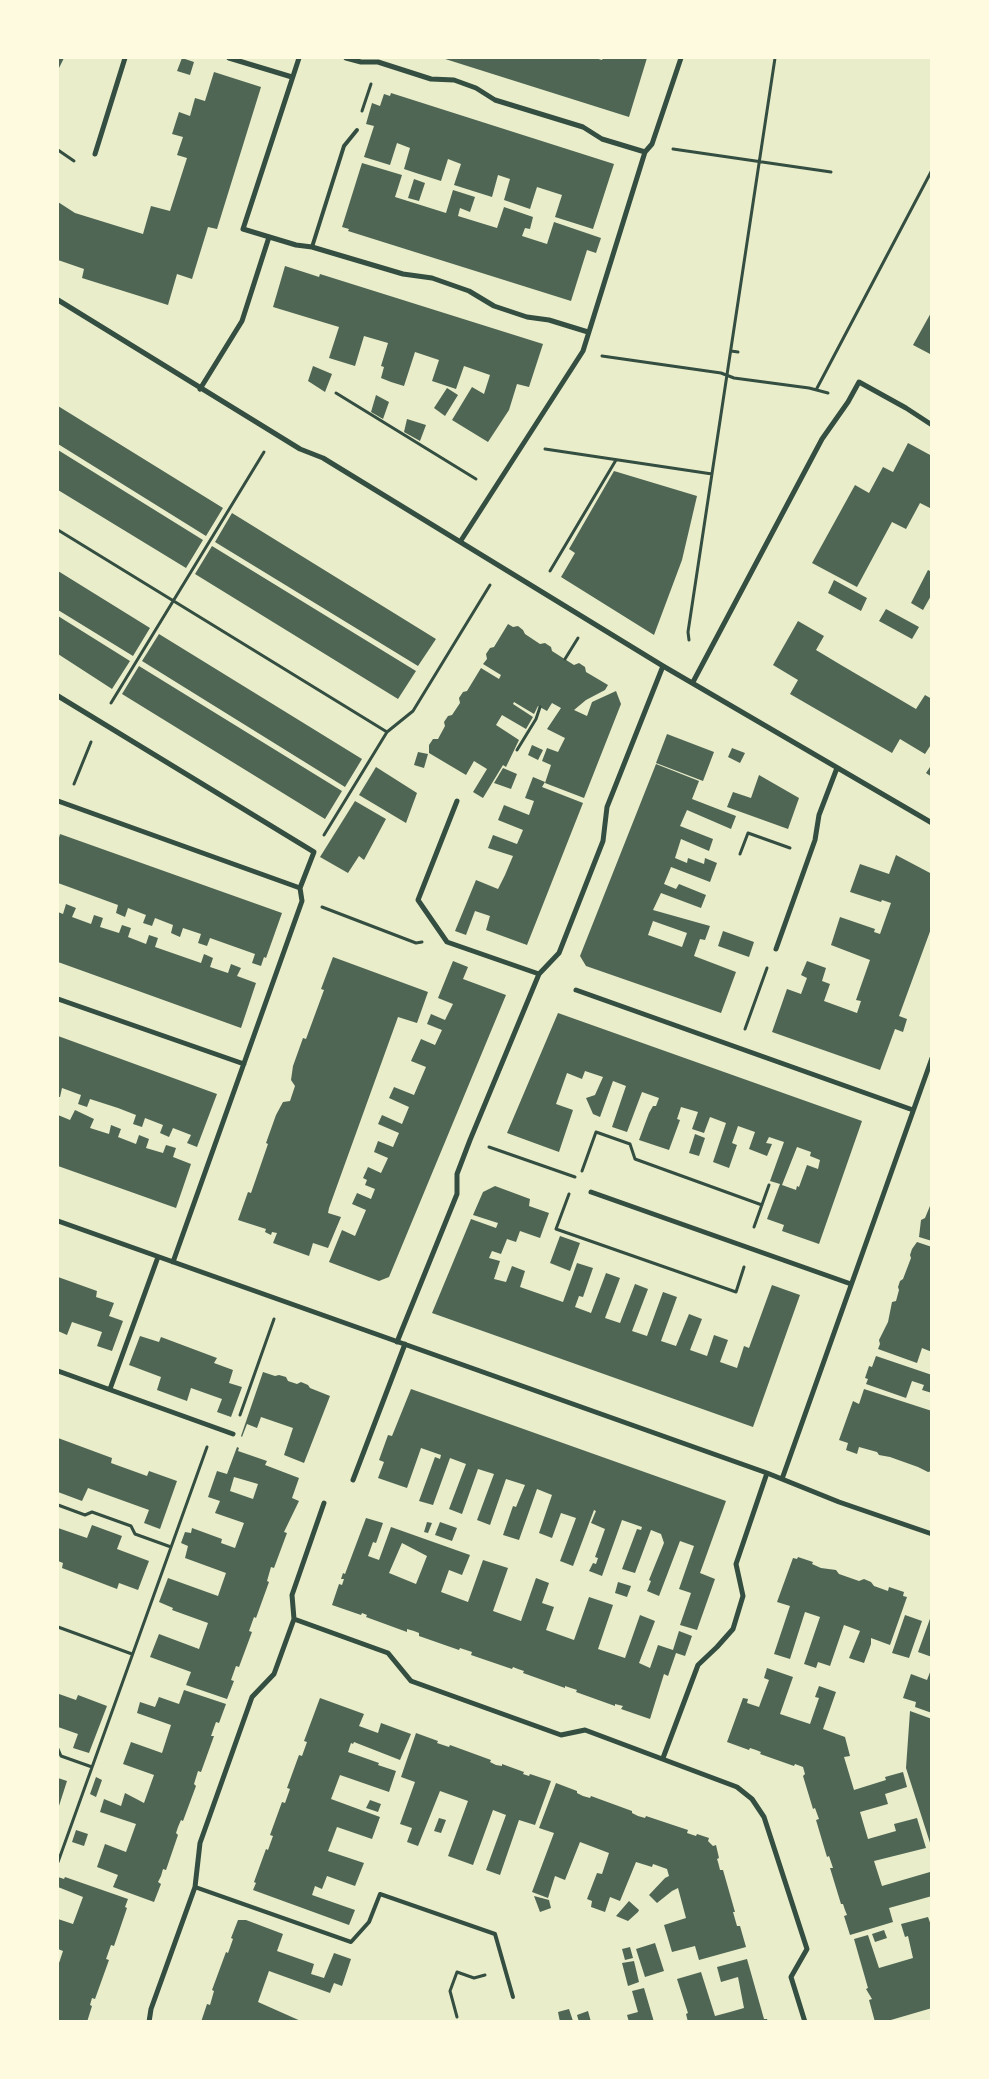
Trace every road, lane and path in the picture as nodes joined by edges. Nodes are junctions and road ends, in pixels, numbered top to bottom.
1 (125, 58) edge
2 (228, 58) edge
3 (298, 58) edge
4 (346, 58) edge
5 (681, 58) edge
6 (775, 58) edge
7 (378, 60) edge
8 (292, 77) junction
9 (357, 130) joint
10 (652, 144) junction
11 (58, 150) edge
12 (645, 152) junction
13 (95, 154) dead end
14 (77, 162) dead end
15 (759, 162) junction
16 (932, 170) edge
17 (831, 172) dead end
18 (269, 237) junction
19 (312, 247) junction
20 (58, 300) edge
21 (588, 332) junction
22 (582, 350) junction
23 (731, 352) junction
24 (738, 352) dead end
25 (727, 375) junction
26 (200, 389) junction
27 (816, 390) junction
28 (336, 393) dead end
29 (848, 402) junction
30 (932, 425) edge
31 (275, 434) junction
32 (524, 441) junction
33 (616, 460) junction
34 (712, 474) junction
35 (493, 490) junction
36 (58, 530) edge
37 (460, 542) junction
38 (500, 566) junction
39 (539, 590) junction
40 (173, 601) junction
41 (663, 666) junction
42 (693, 682) junction
43 (58, 696) edge
44 (540, 707) dead end
45 (99, 722) junction
46 (388, 732) junction
47 (517, 750) dead end
48 (837, 768) junction
49 (58, 801) edge
50 (457, 801) dead end
51 (66, 804) junction
52 (932, 823) edge
53 (314, 852) junction
54 (740, 854) dead end
55 (809, 855) junction
56 (300, 888) junction
57 (302, 901) junction
58 (447, 942) junction
59 (776, 949) joint
60 (539, 974) junction
61 (576, 990) dead end
62 (58, 999) edge
63 (738, 1048) junction
64 (932, 1058) edge
65 (244, 1064) junction
66 (913, 1110) junction
67 (470, 1140) junction
68 (575, 1177) junction
69 (769, 1185) dead end
70 (591, 1192) dead end
71 (762, 1205) junction
72 (58, 1221) edge
73 (749, 1247) junction
74 (158, 1256) junction
75 (173, 1262) junction
76 (851, 1284) junction
77 (281, 1300) junction
78 (397, 1342) junction
79 (405, 1344) junction
80 (58, 1370) edge
81 (110, 1389) junction
82 (214, 1427) junction
83 (233, 1434) joint
84 (767, 1473) junction
85 (782, 1479) junction
86 (353, 1480) dead end
87 (324, 1503) dead end
88 (58, 1505) edge
89 (932, 1534) edge
90 (171, 1547) junction
91 (294, 1619) junction
92 (58, 1627) edge
93 (132, 1654) junction
94 (58, 1749) edge
95 (664, 1758) junction
96 (92, 1767) junction
97 (58, 1862) edge
98 (195, 1888) junction
99 (505, 1970) junction
100 (514, 1998) dead end
101 (457, 2016) dead end
102 (149, 2022) edge
103 (804, 2022) edge

1 - 13 street
2 - 8 street
3 - 8 street
4 - 7 street
5 - 10 street
6 - 15 path
7 - 9 path
7 - 12 street
8 - 18 street
9 - 19 lane
10 - 12 street
10 - 15 path
11 - 14 path
12 - 21 street
15 - 17 path
15 - 23 path
16 - 27 path
18 - 19 street
18 - 26 street
19 - 21 street
20 - 26 street
21 - 22 street
22 - 25 path
22 - 32 street
23 - 24 path
23 - 25 path
25 - 27 path
25 - 34 path
26 - 31 street
27 - 29 path
28 - 35 path
29 - 30 street
29 - 42 street
31 - 37 street
31 - 40 path
32 - 33 path
32 - 35 street
33 - 34 path
33 - 39 path
34 - 42 path
35 - 37 street
36 - 40 path
37 - 38 street
38 - 39 street
38 - 46 path
39 - 41 street
40 - 45 path
40 - 46 path
41 - 42 street
41 - 60 street
42 - 48 street
43 - 45 street
44 - 47 path
45 - 51 path
45 - 53 street
46 - 53 path
48 - 52 street
48 - 55 street
49 - 51 street
50 - 58 street
51 - 56 street
53 - 56 street
54 - 55 path
55 - 59 street
56 - 57 street
57 - 58 path
57 - 65 street
58 - 60 street
59 - 63 path
60 - 67 street
61 - 63 street
62 - 65 street
63 - 66 street
64 - 66 street
65 - 75 street
66 - 76 street
67 - 68 path
67 - 78 street
68 - 71 path
68 - 73 path
69 - 71 path
70 - 73 street
71 - 73 path
72 - 74 street
73 - 76 street
74 - 75 street
74 - 81 street
75 - 77 street
76 - 85 street
77 - 78 street
77 - 83 path
78 - 79 street
79 - 84 street
79 - 86 street
80 - 81 street
81 - 82 street
82 - 83 street
82 - 90 path
84 - 85 street
84 - 95 street
85 - 89 street
87 - 91 street
88 - 90 path
90 - 93 path
91 - 95 street
91 - 98 street
92 - 93 path
93 - 96 path
94 - 96 path
95 - 103 street
96 - 97 path
98 - 99 lane
98 - 102 street
99 - 100 lane
99 - 101 path

